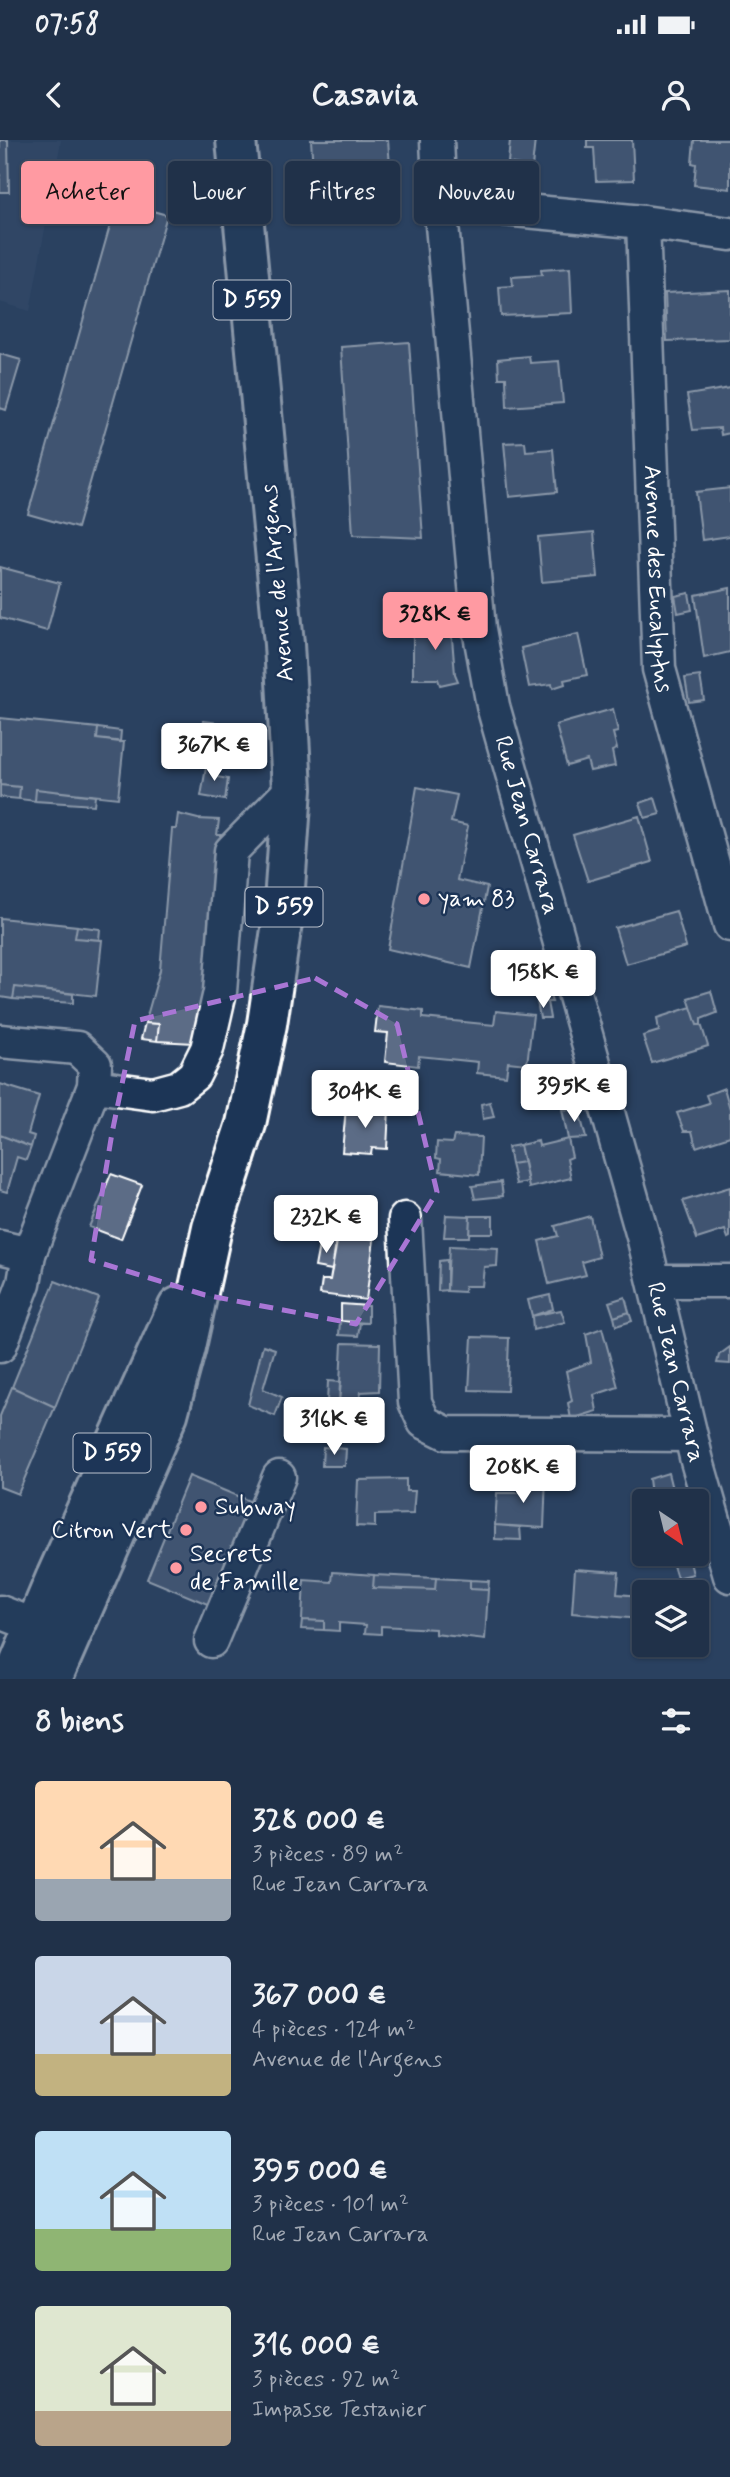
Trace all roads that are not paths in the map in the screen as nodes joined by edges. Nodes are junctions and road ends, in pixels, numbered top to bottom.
1 (236, 140) edge
2 (437, 140) edge
3 (438, 161) edge
4 (539, 212) edge
5 (643, 222) junction
6 (442, 224) edge
7 (730, 234) edge
8 (292, 789) junction
9 (730, 925) edge
10 (0, 1041) edge
11 (95, 1076) junction
12 (405, 1219) dead end
13 (15, 1250) edge
14 (655, 1281) junction
15 (730, 1281) edge
16 (0, 1346) edge
17 (690, 1435) junction
18 (279, 1476) dead end
19 (730, 1576) edge
20 (0, 1612) edge
21 (53, 1632) junction
22 (211, 1641) dead end
23 (13, 1679) edge
24 (52, 1679) edge

1 - 8 main road, Avenue de l'Argens / D 559
2 - 3 street, Rue Jean Carrara
4 - 5 street
5 - 7 street
5 - 9 street, Avenue des Eucalyptus
6 - 14 street, Rue Jean Carrara
8 - 11 street
8 - 21 main road, Avenue de l'Argens / D 559
10 - 11 street
11 - 13 street
12 - 17 street
13 - 16 street
14 - 15 street
14 - 17 street, Rue Jean Carrara
17 - 19 street, Rue Jean Carrara
18 - 22 street
20 - 21 street
21 - 23 main road, Avenue de l'Argens / D 559
21 - 24 main road, Avenue de l'Argens / D 559

